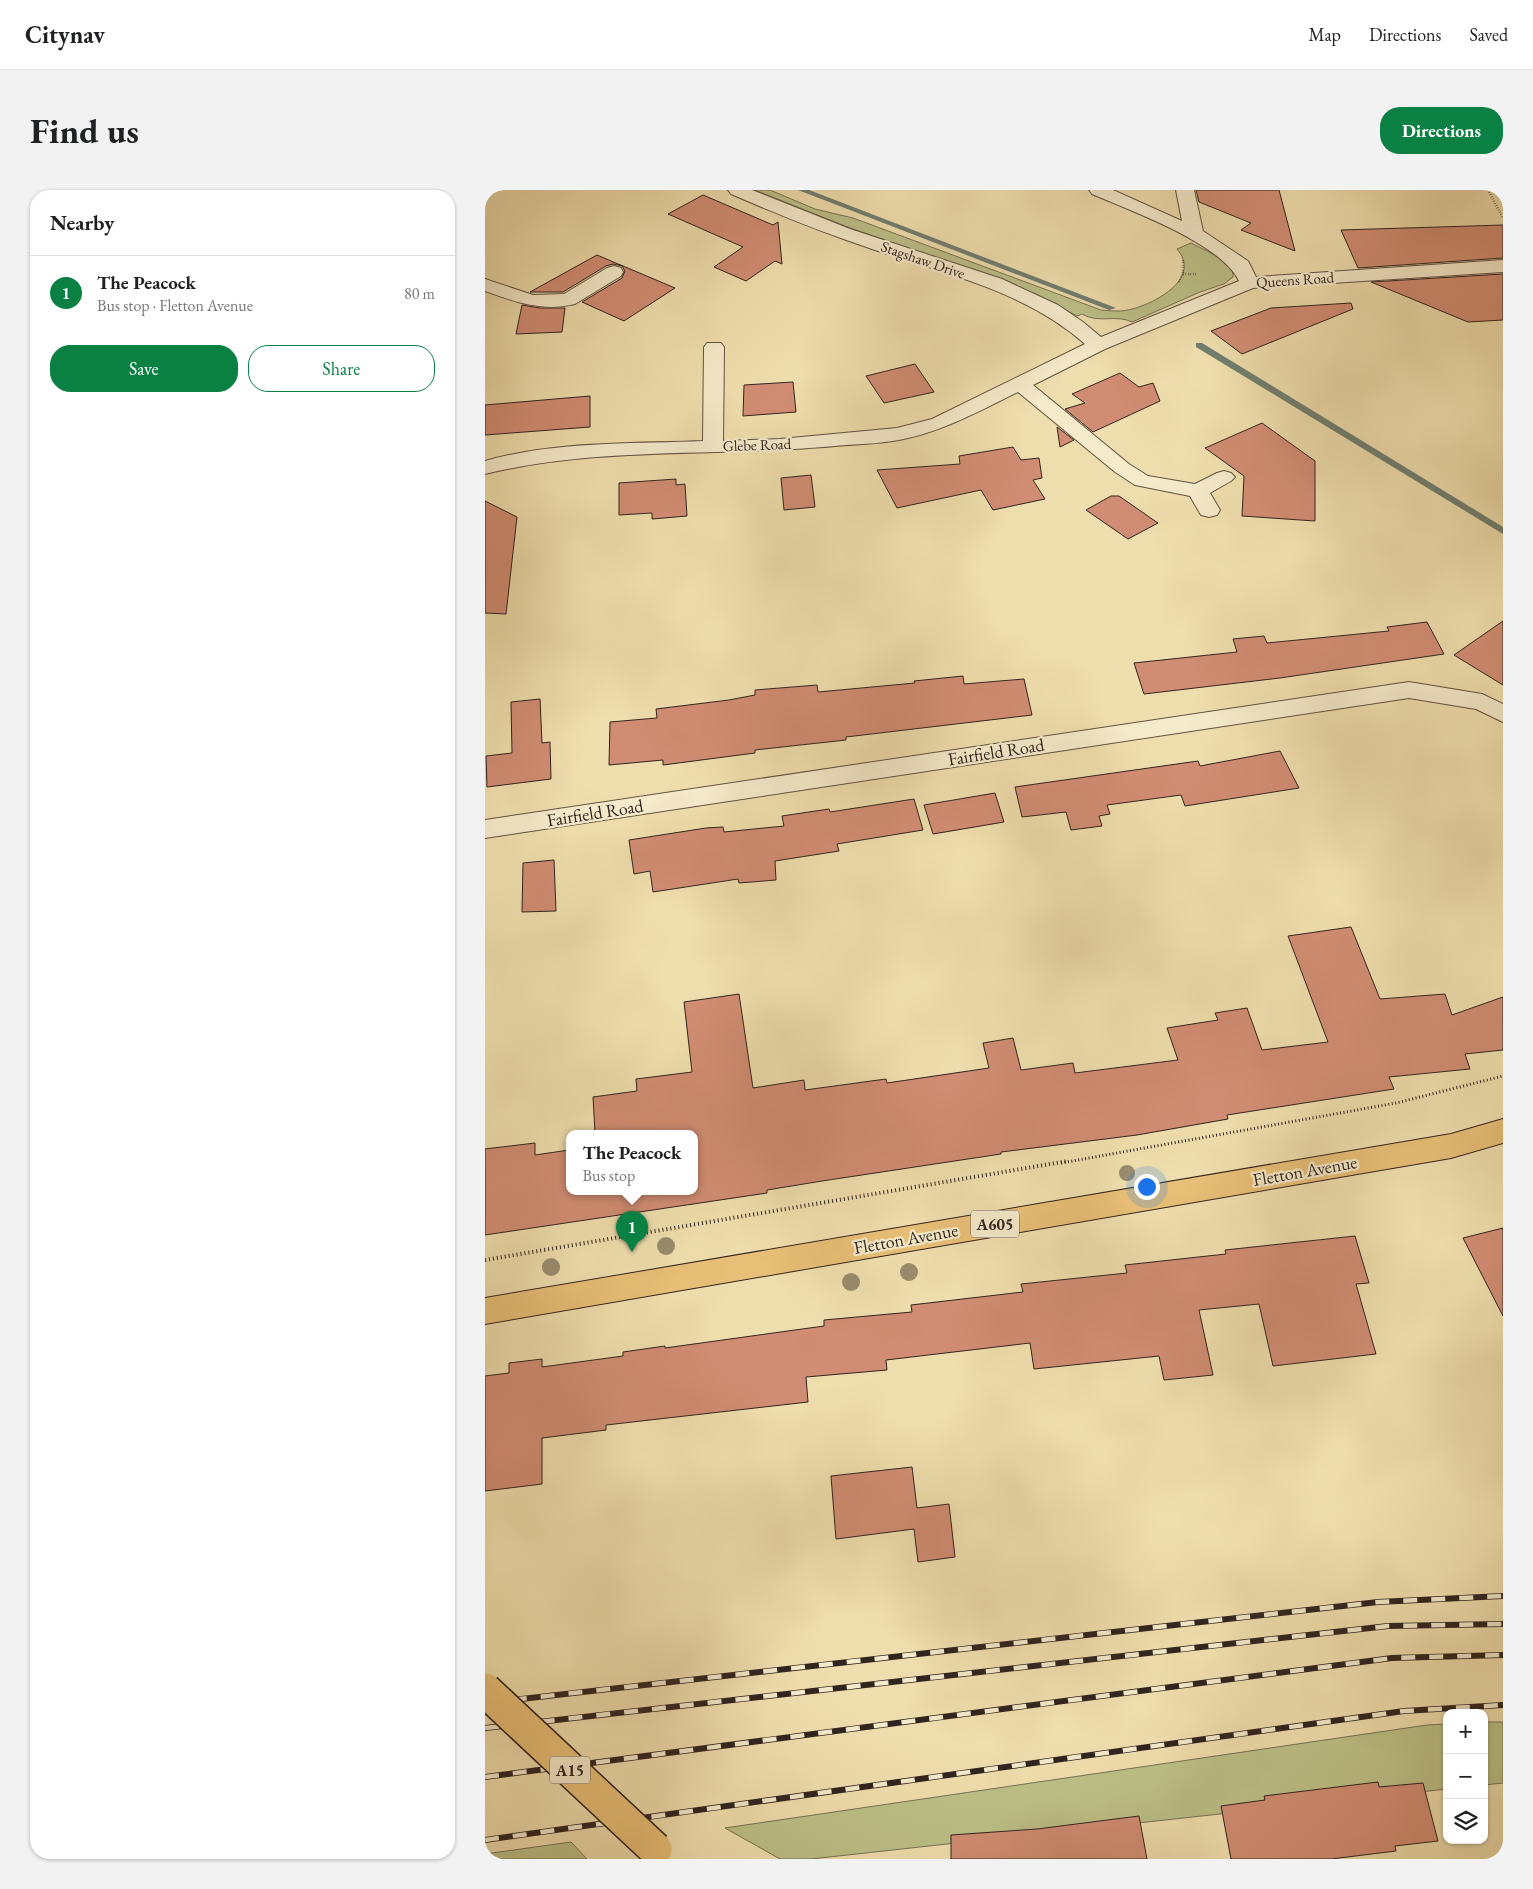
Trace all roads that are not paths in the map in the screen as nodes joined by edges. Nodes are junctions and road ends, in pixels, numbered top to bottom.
1 (737, 190) edge
2 (1097, 190) edge
3 (1185, 190) edge
4 (1194, 233) junction
5 (1503, 266) edge
6 (614, 272) dead end
7 (1250, 283) junction
8 (485, 285) edge
9 (1098, 345) junction
10 (714, 347) dead end
11 (1019, 383) junction
12 (713, 446) junction
13 (485, 468) edge
14 (1224, 477) dead end
15 (1198, 491) junction
16 (1209, 510) dead end
17 (1503, 714) edge
18 (485, 829) edge
19 (1503, 1130) edge
20 (485, 1312) edge
21 (485, 1690) edge
22 (660, 1854) edge

1 - 9 street, Stagshaw Drive
2 - 4 street
3 - 4 street
4 - 7 street
5 - 7 street, Queens Road
6 - 8 street
7 - 9 street, Queens Road
9 - 11 street, Glebe Road
10 - 12 street
11 - 12 street, Glebe Road
11 - 15 street
12 - 13 street, Glebe Road
14 - 15 street
15 - 16 street
17 - 18 street, Fairfield Road
19 - 20 main road, Fletton Avenue / A605
21 - 22 main road, A15, bridge

